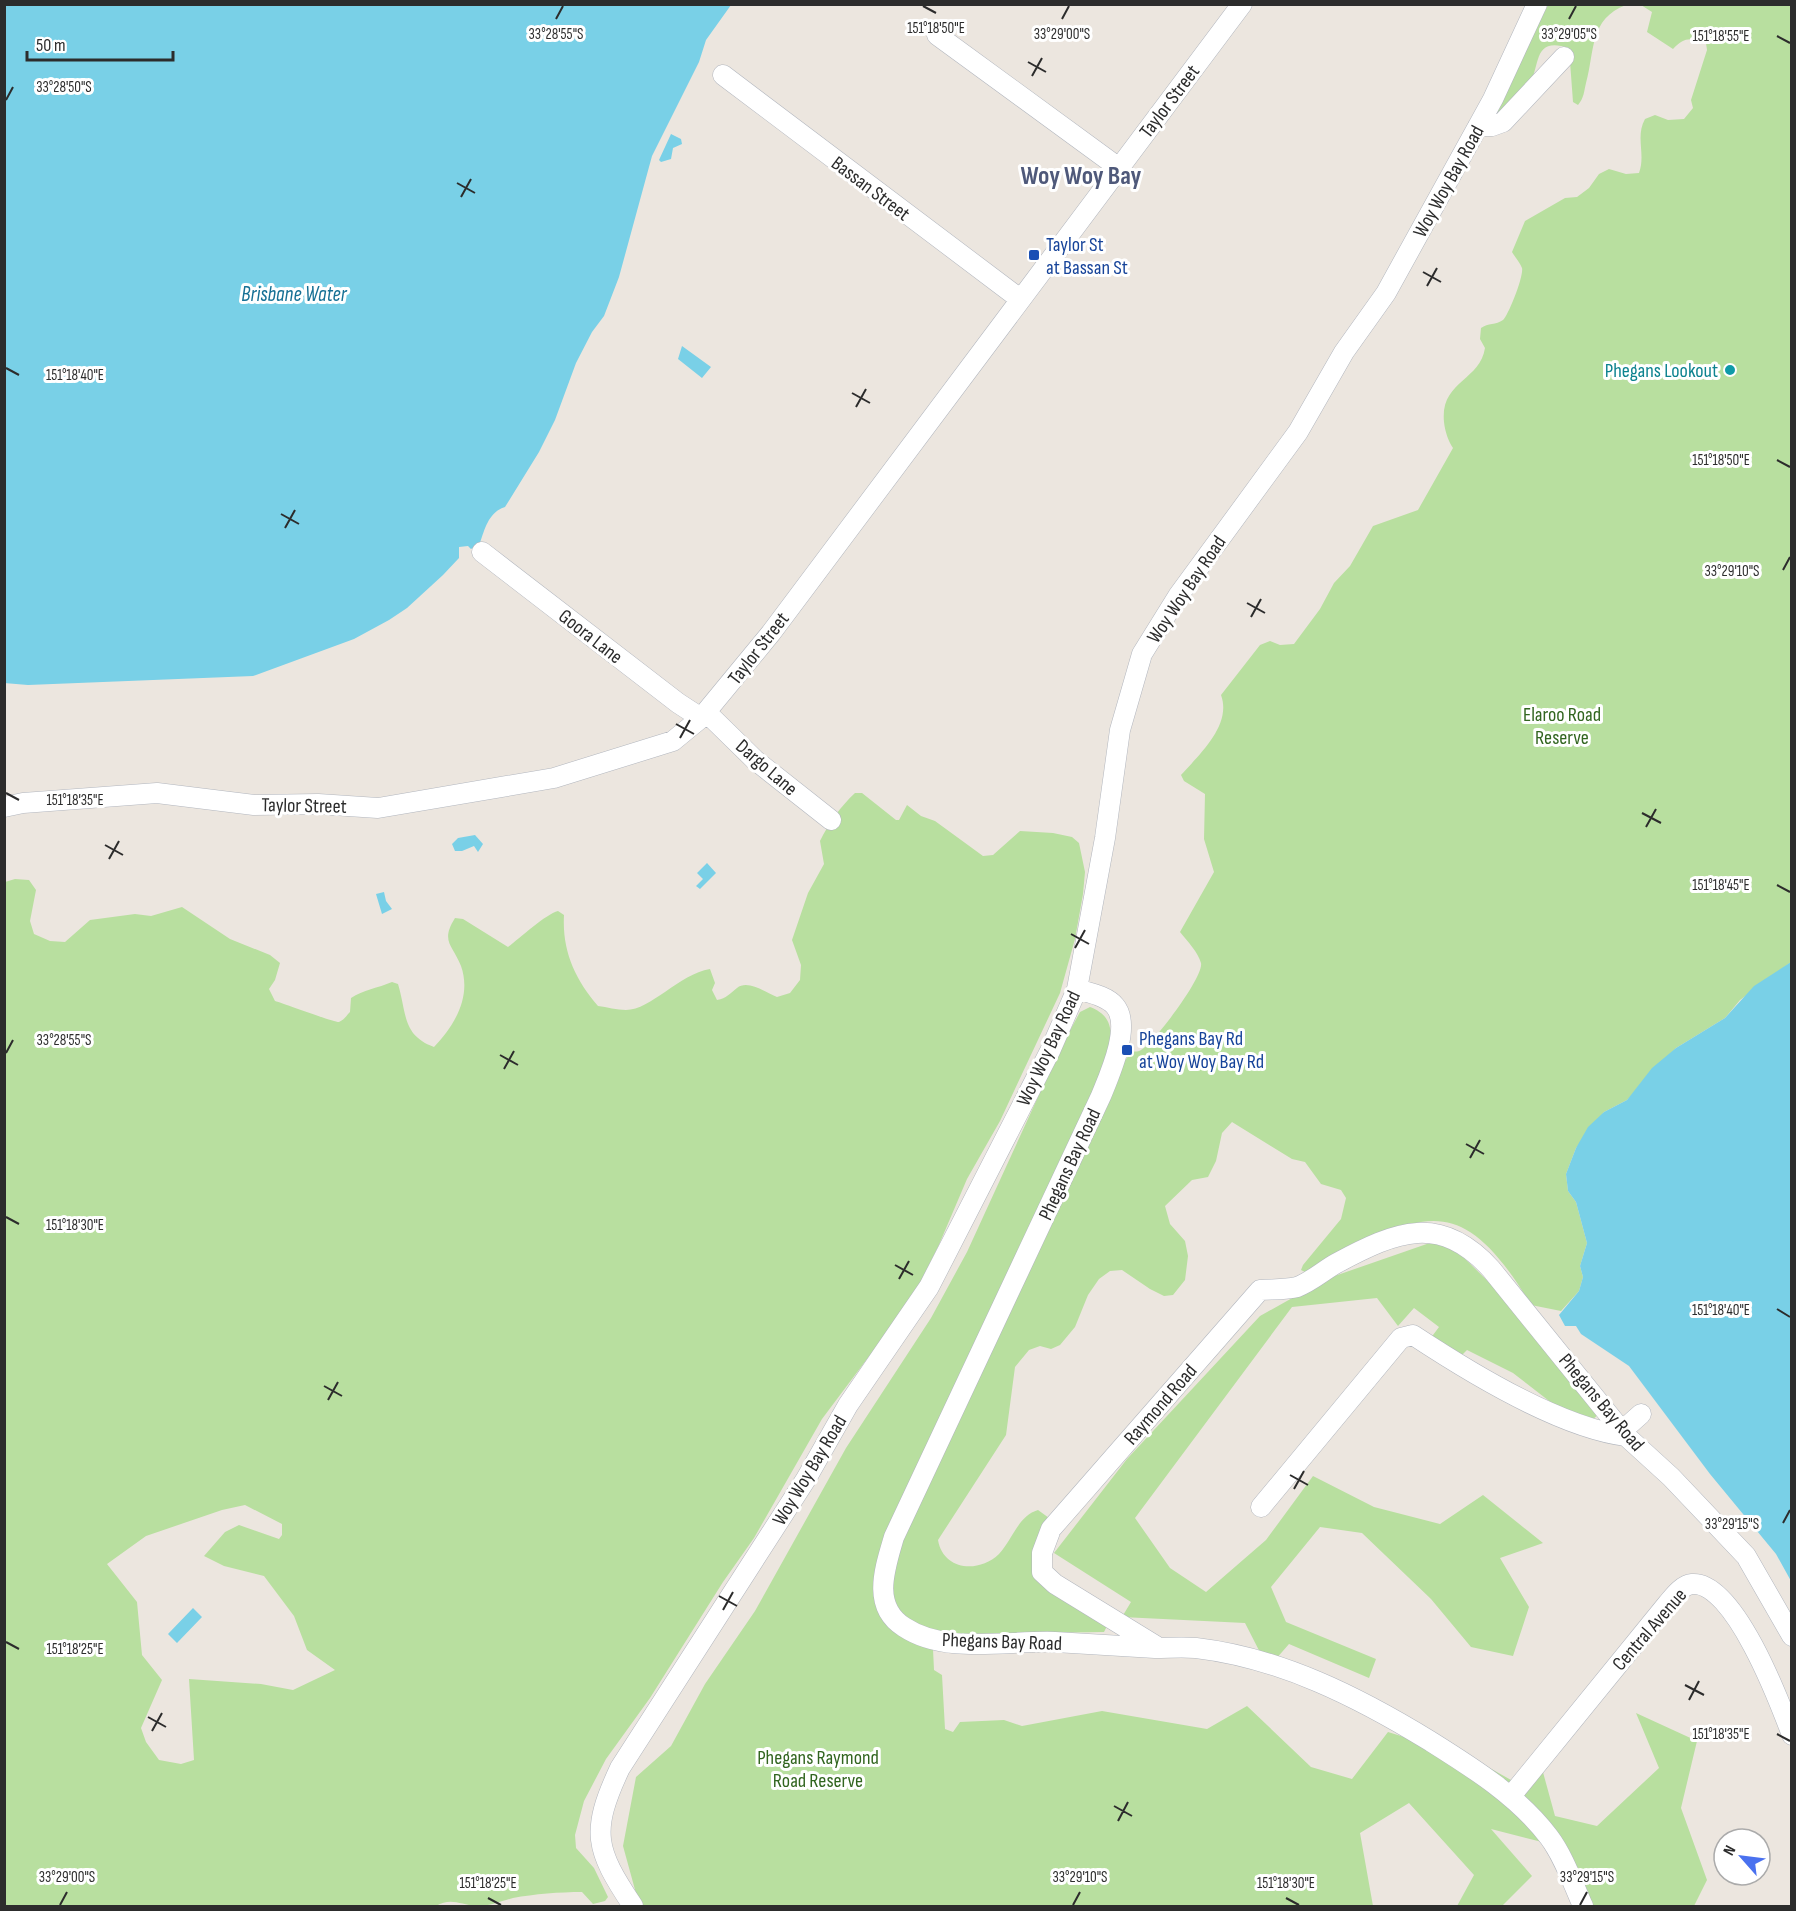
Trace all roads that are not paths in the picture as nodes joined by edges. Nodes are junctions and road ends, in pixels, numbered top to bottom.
1 (1242, 4) edge
2 (1537, 4) edge
3 (937, 35) dead end
4 (1564, 57) dead end
5 (723, 75) dead end
6 (1478, 126) junction
7 (1119, 168) junction
8 (1020, 299) junction
9 (482, 552) dead end
10 (704, 715) junction
11 (4, 796) edge
12 (14, 805) edge
13 (831, 820) dead end
14 (1077, 989) junction
15 (1446, 1235) joint
16 (1641, 1414) dead end
17 (1624, 1433) junction
18 (1261, 1507) dead end
19 (1791, 1636) edge
20 (1159, 1648) junction
21 (1791, 1736) edge
22 (1511, 1796) junction
23 (633, 1906) edge
24 (1583, 1906) edge

1 - 7 street, Taylor Street
2 - 6 street, Woy Woy Bay Road
3 - 7 street
4 - 6 street
5 - 8 street, Bassan Street
6 - 14 street, Woy Woy Bay Road
7 - 8 street, Taylor Street
8 - 10 street, Taylor Street
9 - 10 street, Goora Lane
10 - 12 street, Taylor Street
10 - 13 street, Dargo Lane
11 - 12 street
14 - 20 street, Phegans Bay Road
14 - 23 street, Woy Woy Bay Road
15 - 17 street, Phegans Bay Road
15 - 20 street, Raymond Road
16 - 17 street
17 - 18 street
17 - 19 street, Phegans Bay Road
20 - 22 street, Phegans Bay Road
21 - 22 street, Central Avenue
22 - 24 street, Phegans Bay Road

